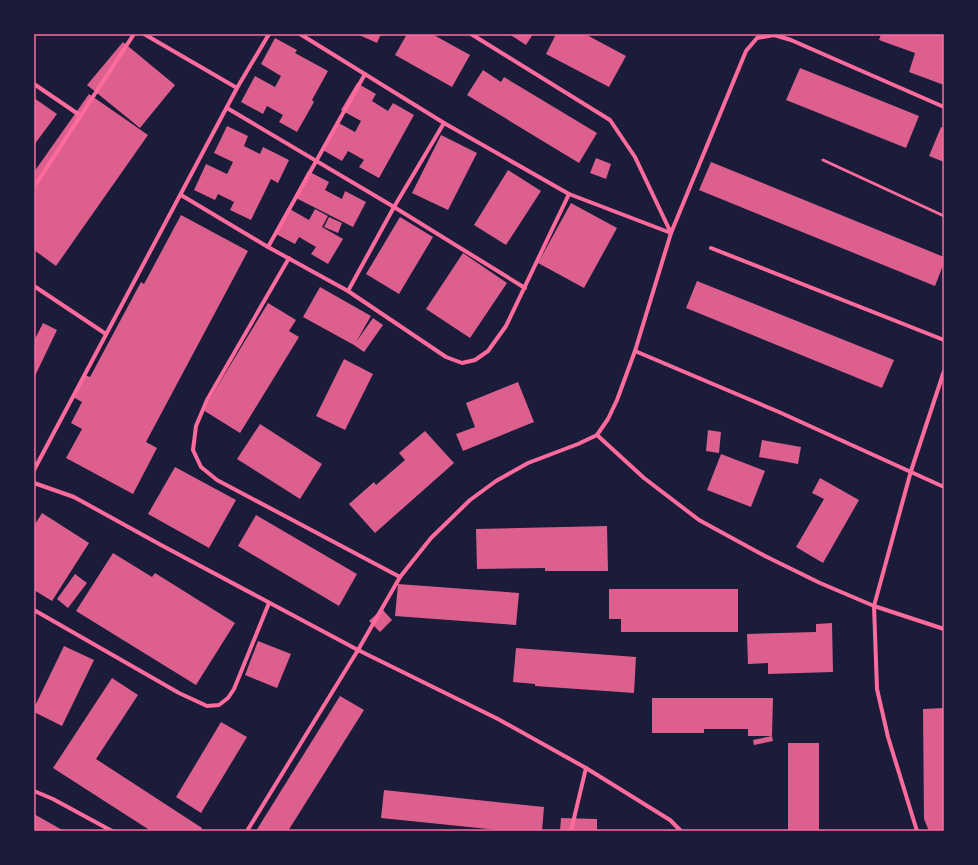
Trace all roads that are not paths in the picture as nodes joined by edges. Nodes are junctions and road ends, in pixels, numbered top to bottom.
1 (134, 34) edge
2 (144, 34) edge
3 (269, 34) edge
4 (300, 34) edge
5 (471, 34) edge
6 (365, 74) junction
7 (34, 84) edge
8 (237, 88) junction
9 (944, 107) edge
10 (227, 108) junction
11 (81, 116) junction
12 (444, 123) junction
13 (823, 160) dead end
14 (316, 161) junction
15 (34, 187) edge
16 (569, 194) junction
17 (181, 195) junction
18 (394, 208) junction
19 (944, 216) edge
20 (671, 233) junction
21 (268, 248) junction
22 (711, 248) dead end
23 (289, 258) junction
24 (34, 286) edge
25 (525, 288) junction
26 (348, 291) junction
27 (106, 334) junction
28 (944, 340) edge
29 (636, 351) junction
30 (944, 371) edge
31 (597, 435) junction
32 (34, 470) edge
33 (911, 471) junction
34 (34, 483) edge
35 (944, 487) edge
36 (400, 577) junction
37 (269, 603) junction
38 (874, 606) junction
39 (34, 610) edge
40 (944, 629) edge
41 (358, 650) junction
42 (586, 768) junction
43 (34, 791) edge
44 (112, 831) edge
45 (247, 831) edge
46 (571, 831) edge
47 (681, 831) edge
48 (917, 831) edge

1 - 11 street
2 - 8 street
3 - 8 street
4 - 6 street
5 - 20 street
6 - 12 street
6 - 14 street
7 - 11 street
8 - 10 street
9 - 20 street
10 - 14 street
10 - 17 street
11 - 15 street
12 - 16 street
12 - 18 street
13 - 19 lane
14 - 18 street
14 - 21 street
16 - 20 street
16 - 25 street
17 - 21 street
17 - 27 street
18 - 25 street
18 - 26 street
20 - 29 street
21 - 23 street
22 - 28 street
23 - 26 street
23 - 36 street
24 - 27 street
25 - 26 street
27 - 32 street
29 - 31 street
29 - 33 street
30 - 33 street
31 - 36 street
31 - 38 street
33 - 35 street
33 - 38 street
34 - 37 street
36 - 41 street
37 - 39 street
37 - 41 street
38 - 40 street
38 - 48 street
41 - 42 street
41 - 45 street
42 - 46 street
42 - 47 street
43 - 44 street

